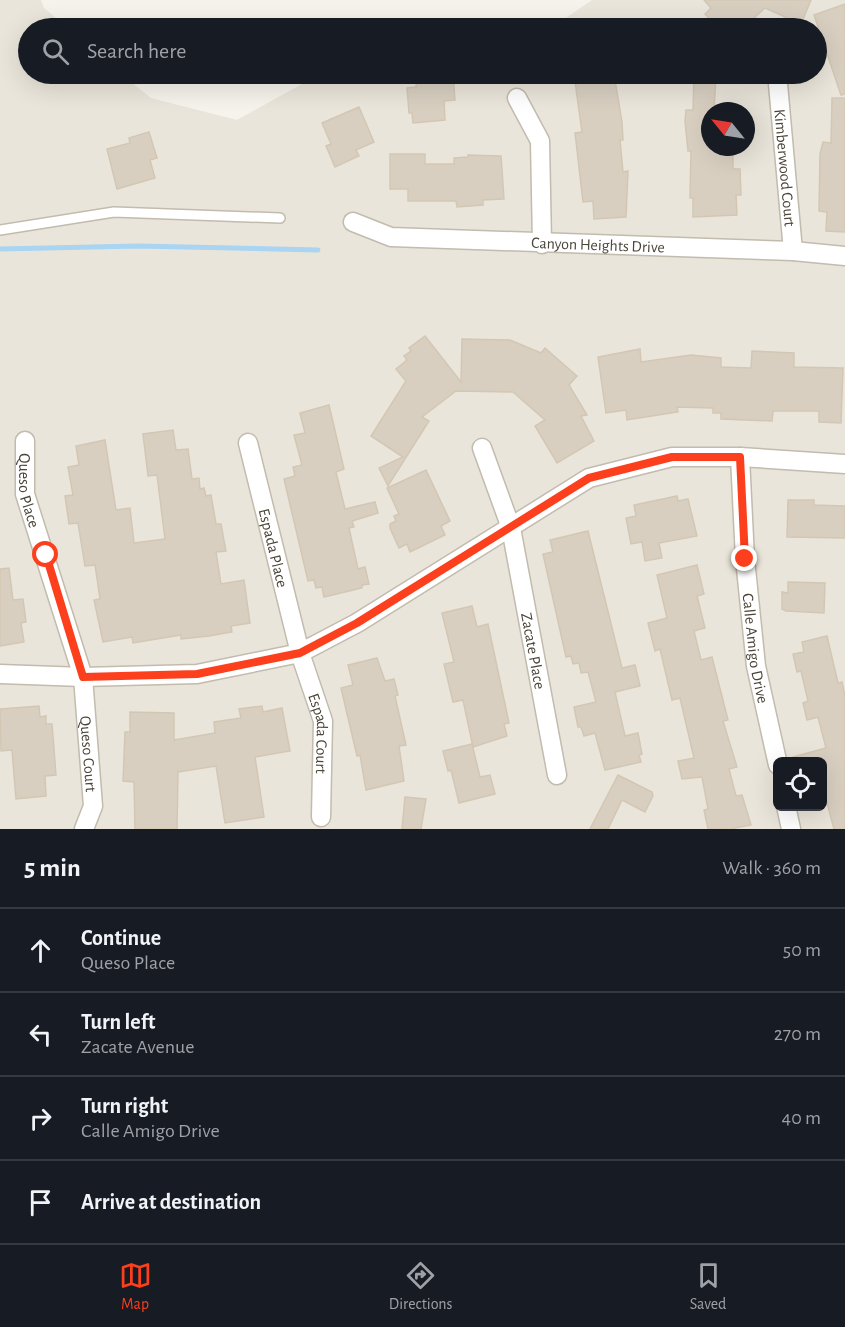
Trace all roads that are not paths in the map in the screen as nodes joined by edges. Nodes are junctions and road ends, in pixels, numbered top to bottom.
1 (778, 84) dead end
2 (517, 98) dead end
3 (280, 218) dead end
4 (353, 222) dead end
5 (0, 230) edge
6 (542, 244) junction
7 (793, 251) junction
8 (845, 256) edge
9 (25, 441) dead end
10 (248, 443) dead end
11 (482, 448) dead end
12 (740, 457) junction
13 (845, 464) edge
14 (511, 528) junction
15 (300, 653) junction
16 (0, 674) edge
17 (83, 677) junction
18 (775, 757) edge
19 (557, 775) dead end
20 (787, 811) edge
21 (321, 817) dead end
22 (84, 829) edge
23 (791, 829) edge

1 - 7 street, Kimberwood Court
2 - 6 street
3 - 5 lane
4 - 6 street, Canyon Heights Drive
6 - 7 street, Canyon Heights Drive
7 - 8 street, Canyon Heights Drive
9 - 17 street, Queso Place
10 - 15 street, Espada Place
11 - 14 street, Zacate Place
12 - 13 street
12 - 14 street
12 - 18 street, Calle Amigo Drive
14 - 15 street
14 - 19 street, Zacate Place
15 - 17 street
15 - 21 street, Espada Court
16 - 17 street
17 - 22 street, Queso Court
20 - 23 street

